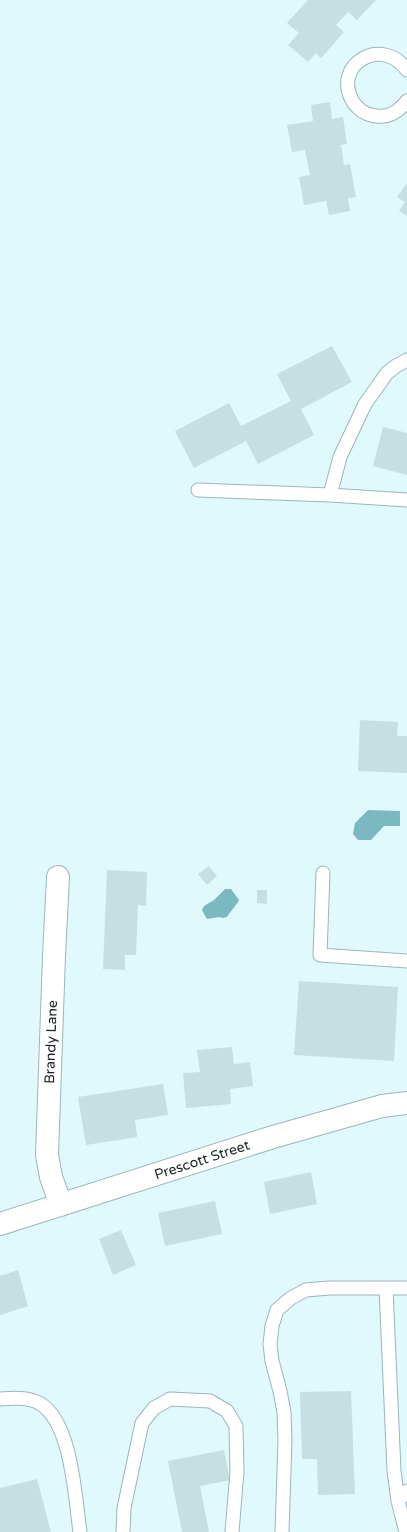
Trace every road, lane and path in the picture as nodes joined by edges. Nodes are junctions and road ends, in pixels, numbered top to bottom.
1 (407, 70) edge
2 (407, 100) edge
3 (407, 360) edge
4 (198, 490) dead end
5 (330, 495) junction
6 (407, 500) edge
7 (322, 873) dead end
8 (58, 877) dead end
9 (407, 960) edge
10 (407, 1103) edge
11 (60, 1205) junction
12 (0, 1224) edge
13 (386, 1288) junction
14 (407, 1288) edge
15 (0, 1399) edge
16 (403, 1496) edge
17 (80, 1532) edge
18 (122, 1532) edge
19 (232, 1532) edge
20 (282, 1532) edge
21 (406, 1532) edge

1 - 2 lane
3 - 5 lane
4 - 5 lane
5 - 6 lane
7 - 9 lane
8 - 11 street, Brandy Lane
10 - 11 street, Prescott Street
11 - 12 street, Prescott Street
13 - 14 lane
13 - 16 lane
13 - 20 lane
15 - 17 lane
16 - 21 lane
18 - 19 lane

